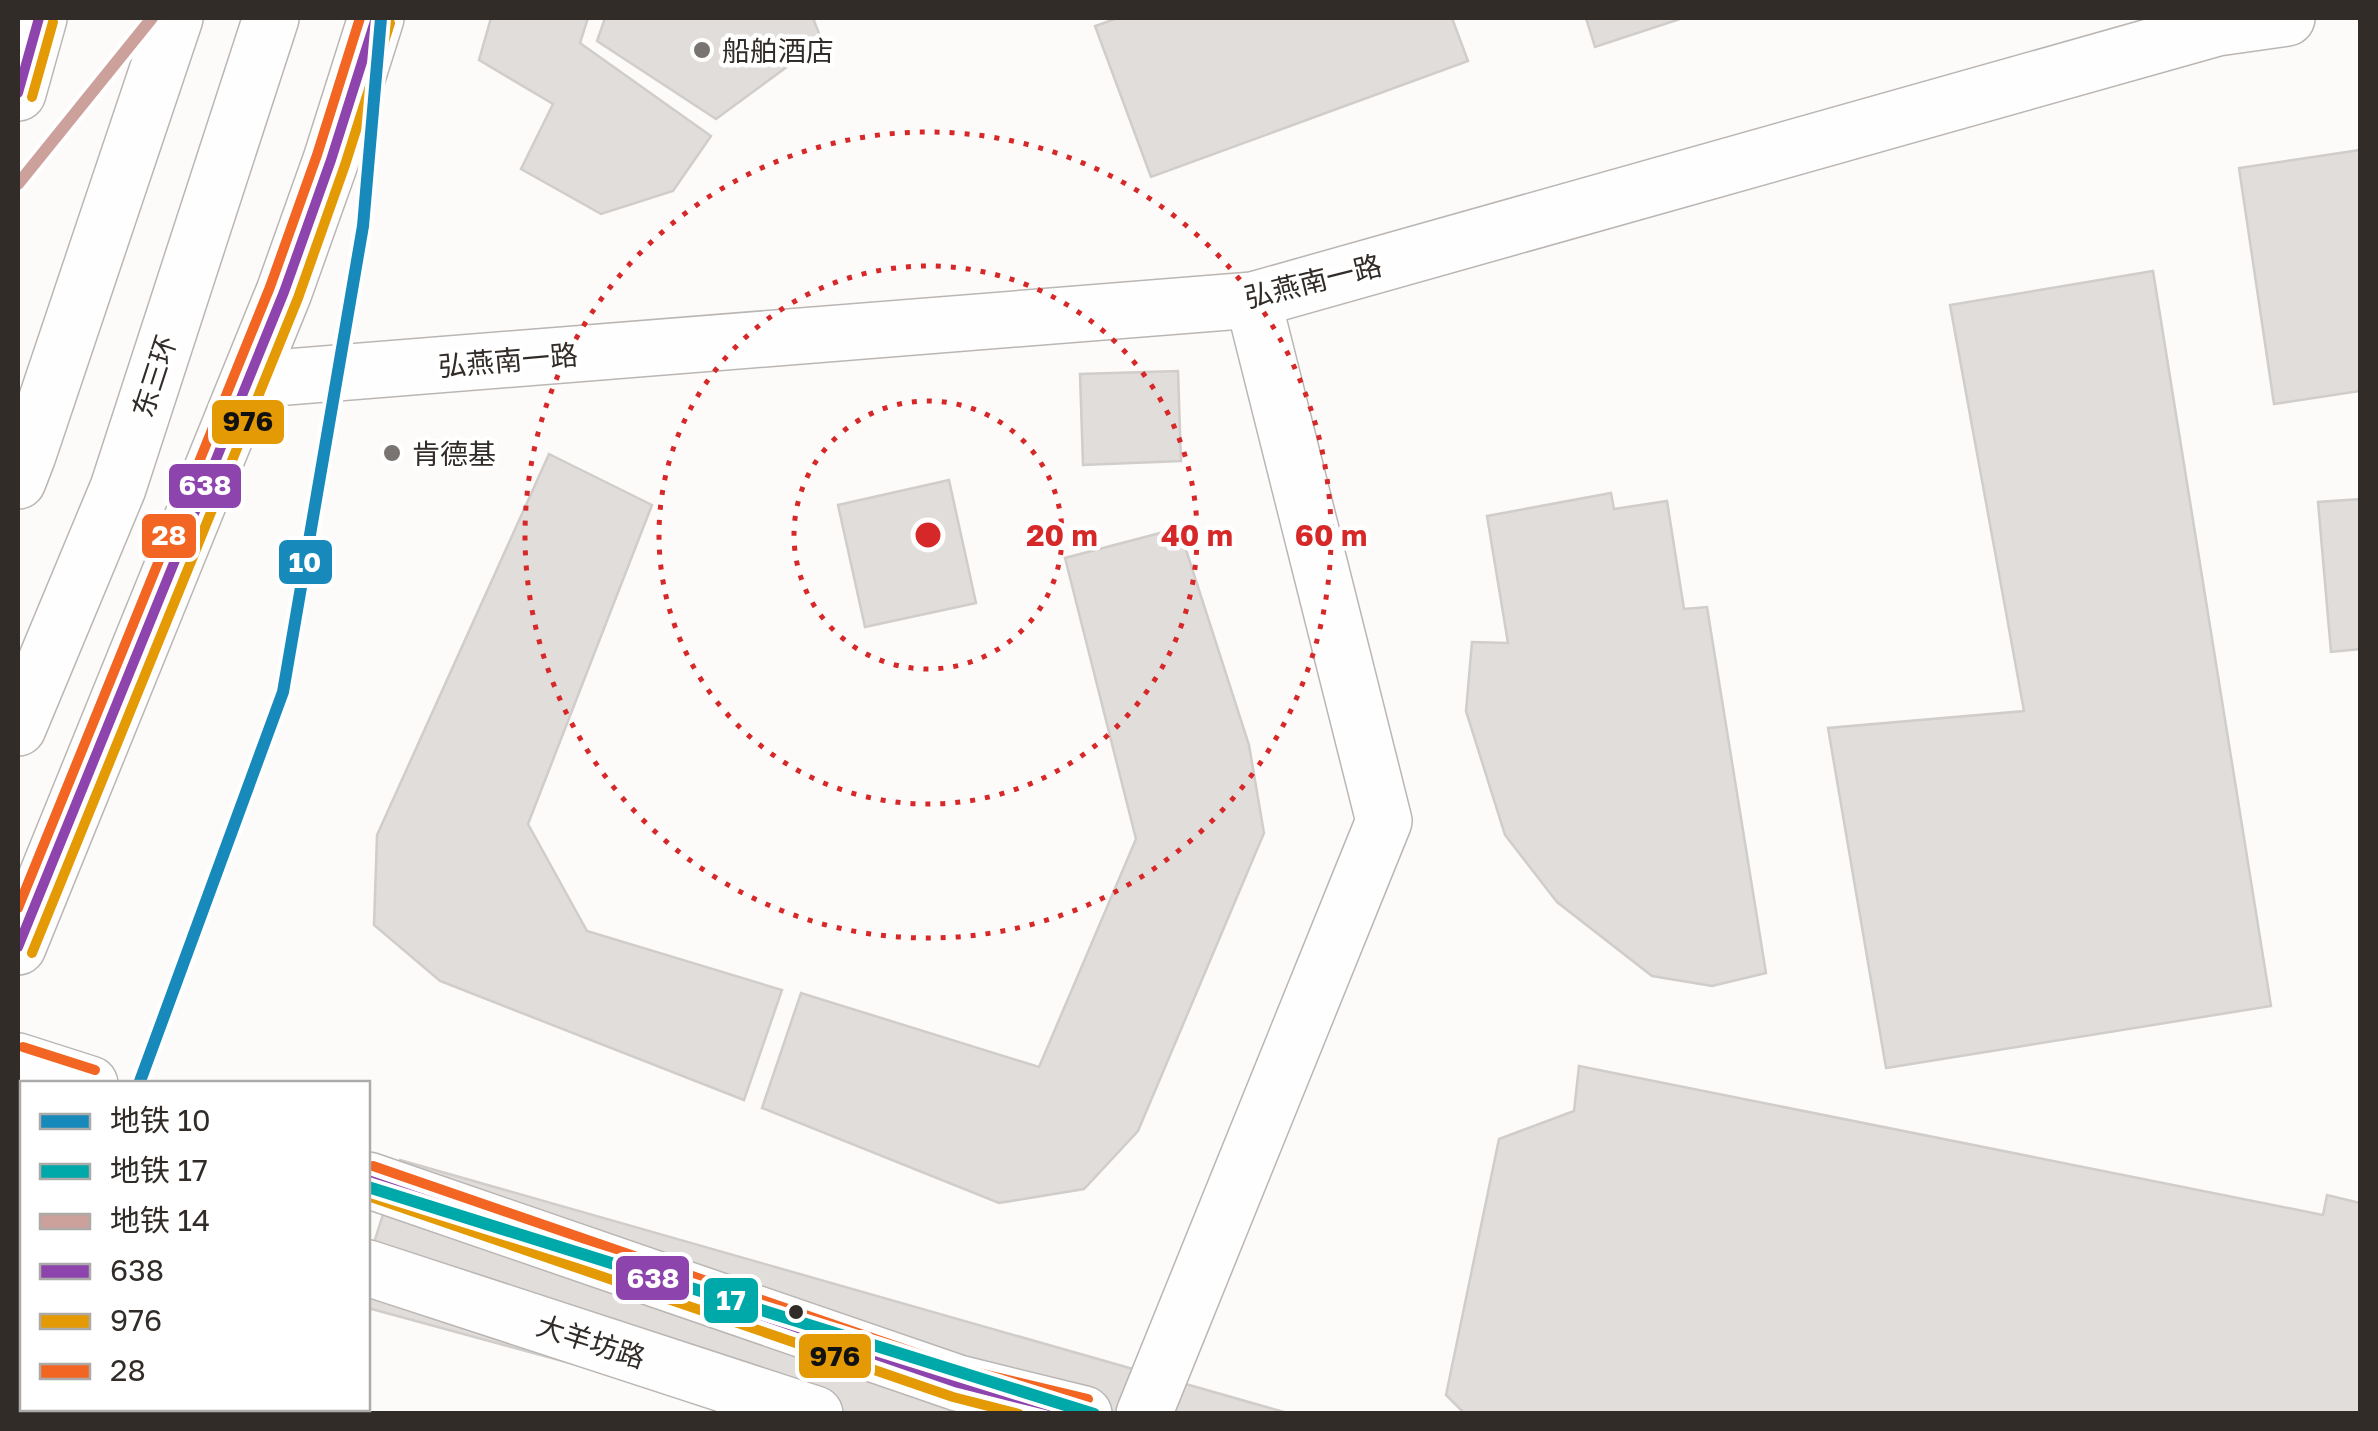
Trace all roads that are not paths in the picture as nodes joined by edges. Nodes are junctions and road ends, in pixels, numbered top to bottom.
1 (40, 18) edge
2 (175, 18) edge
3 (271, 18) edge
4 (376, 18) edge
5 (2286, 18) edge
6 (18, 93) edge
7 (1253, 300) junction
8 (249, 380) junction
9 (23, 468) edge
10 (18, 728) edge
11 (18, 946) edge
12 (18, 1061) edge
13 (81, 1081) edge
14 (370, 1181) edge
15 (370, 1269) edge
16 (815, 1414) edge
17 (1084, 1414) edge
18 (1144, 1414) edge

1 - 6 main road
2 - 9 main road
3 - 10 main road, 东三环
4 - 8 main road
5 - 7 main road, 弘燕南一路
7 - 8 main road, 弘燕南一路
7 - 18 main road
8 - 11 main road
12 - 13 main road
14 - 17 main road
15 - 16 main road, 大羊坊路

